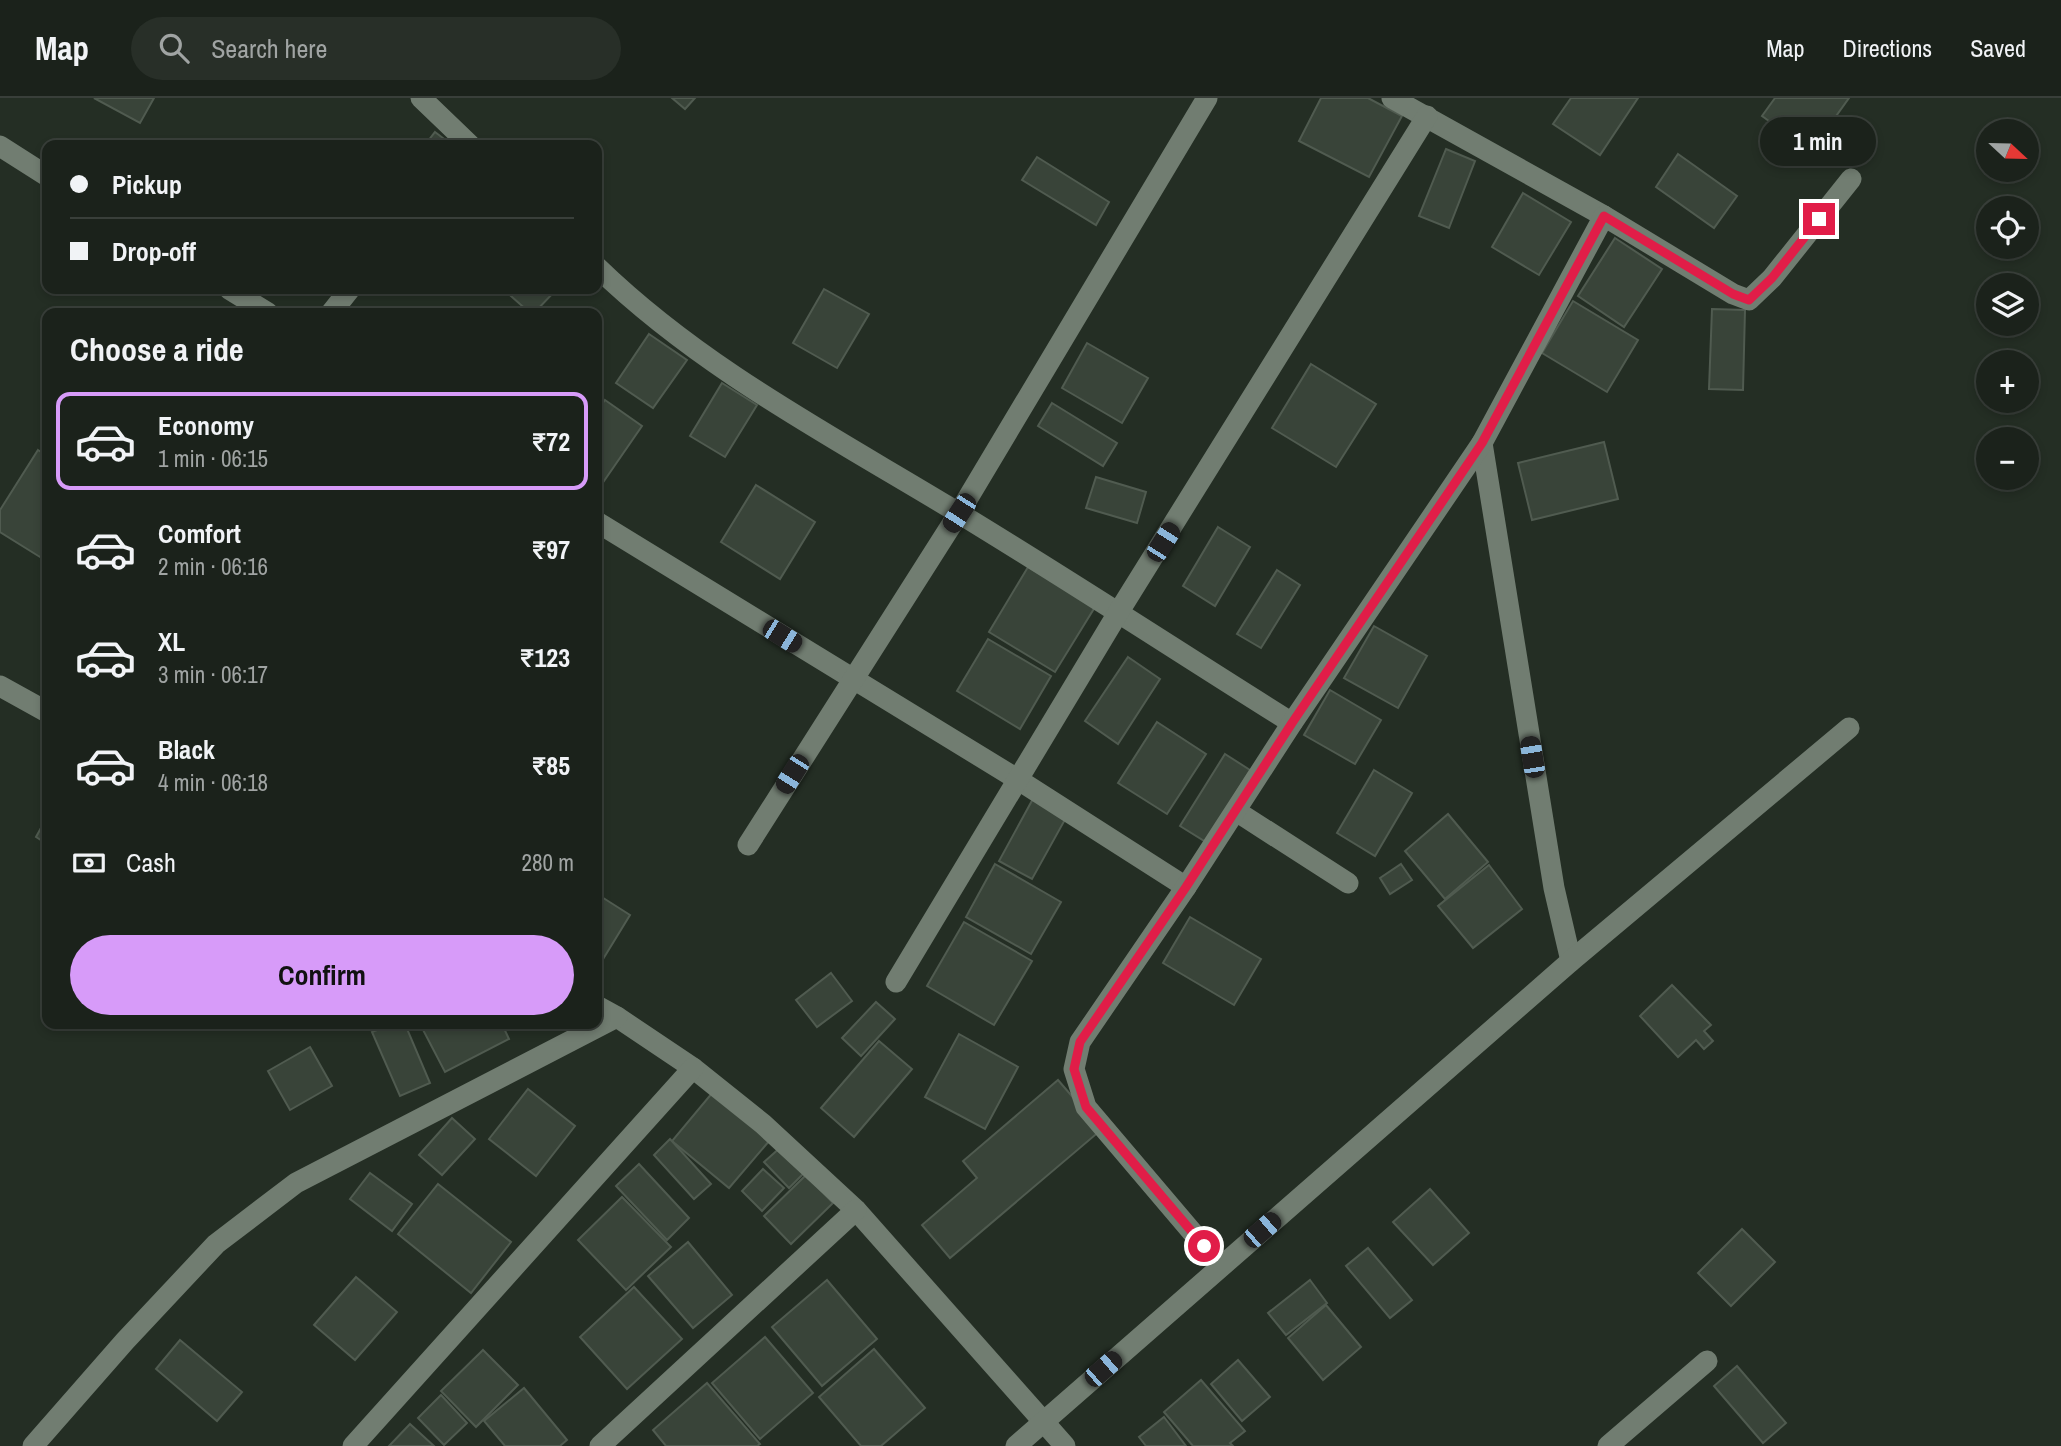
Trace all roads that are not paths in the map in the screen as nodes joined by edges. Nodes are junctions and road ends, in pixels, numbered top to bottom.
1 (421, 98) edge
2 (1207, 98) edge
3 (1392, 98) edge
4 (1427, 116) junction
5 (465, 140) edge
6 (0, 146) edge
7 (42, 173) edge
8 (1851, 179) dead end
9 (1604, 216) junction
10 (602, 272) edge
11 (237, 294) edge
12 (346, 294) edge
13 (260, 308) edge
14 (335, 308) edge
15 (1482, 443) junction
16 (959, 513) junction
17 (602, 525) edge
18 (1118, 613) junction
19 (852, 680) junction
20 (0, 686) edge
21 (42, 709) edge
22 (1292, 723) junction
23 (1849, 729) dead end
24 (1017, 779) junction
25 (1236, 811) junction
26 (748, 845) dead end
27 (1348, 883) dead end
28 (1186, 887) junction
29 (1571, 961) junction
30 (896, 982) dead end
31 (602, 1009) edge
32 (617, 1017) junction
33 (602, 1025) edge
34 (594, 1029) edge
35 (692, 1068) junction
36 (856, 1210) junction
37 (1221, 1266) junction
38 (1707, 1361) dead end
39 (1044, 1420) junction
40 (33, 1446) edge
41 (353, 1446) edge
42 (600, 1446) edge
43 (1016, 1446) edge
44 (1065, 1446) edge
45 (1608, 1446) edge

1 - 5 street
2 - 16 street
3 - 4 street
4 - 9 street
4 - 18 street
6 - 7 street
8 - 9 street
9 - 15 street
10 - 16 street
11 - 13 street
12 - 14 street
15 - 22 street
15 - 29 street
16 - 18 street
16 - 19 street
17 - 19 street
18 - 22 street
18 - 24 street
19 - 24 street
19 - 26 street
20 - 21 street
22 - 25 street
23 - 29 street
24 - 28 street
24 - 30 street
25 - 27 street
25 - 28 street
28 - 37 street
29 - 37 street
31 - 32 street
32 - 33 street
32 - 35 street
34 - 40 street
35 - 36 street
35 - 41 street
36 - 39 street
36 - 42 street
37 - 39 street
38 - 45 street
39 - 43 street
39 - 44 street

